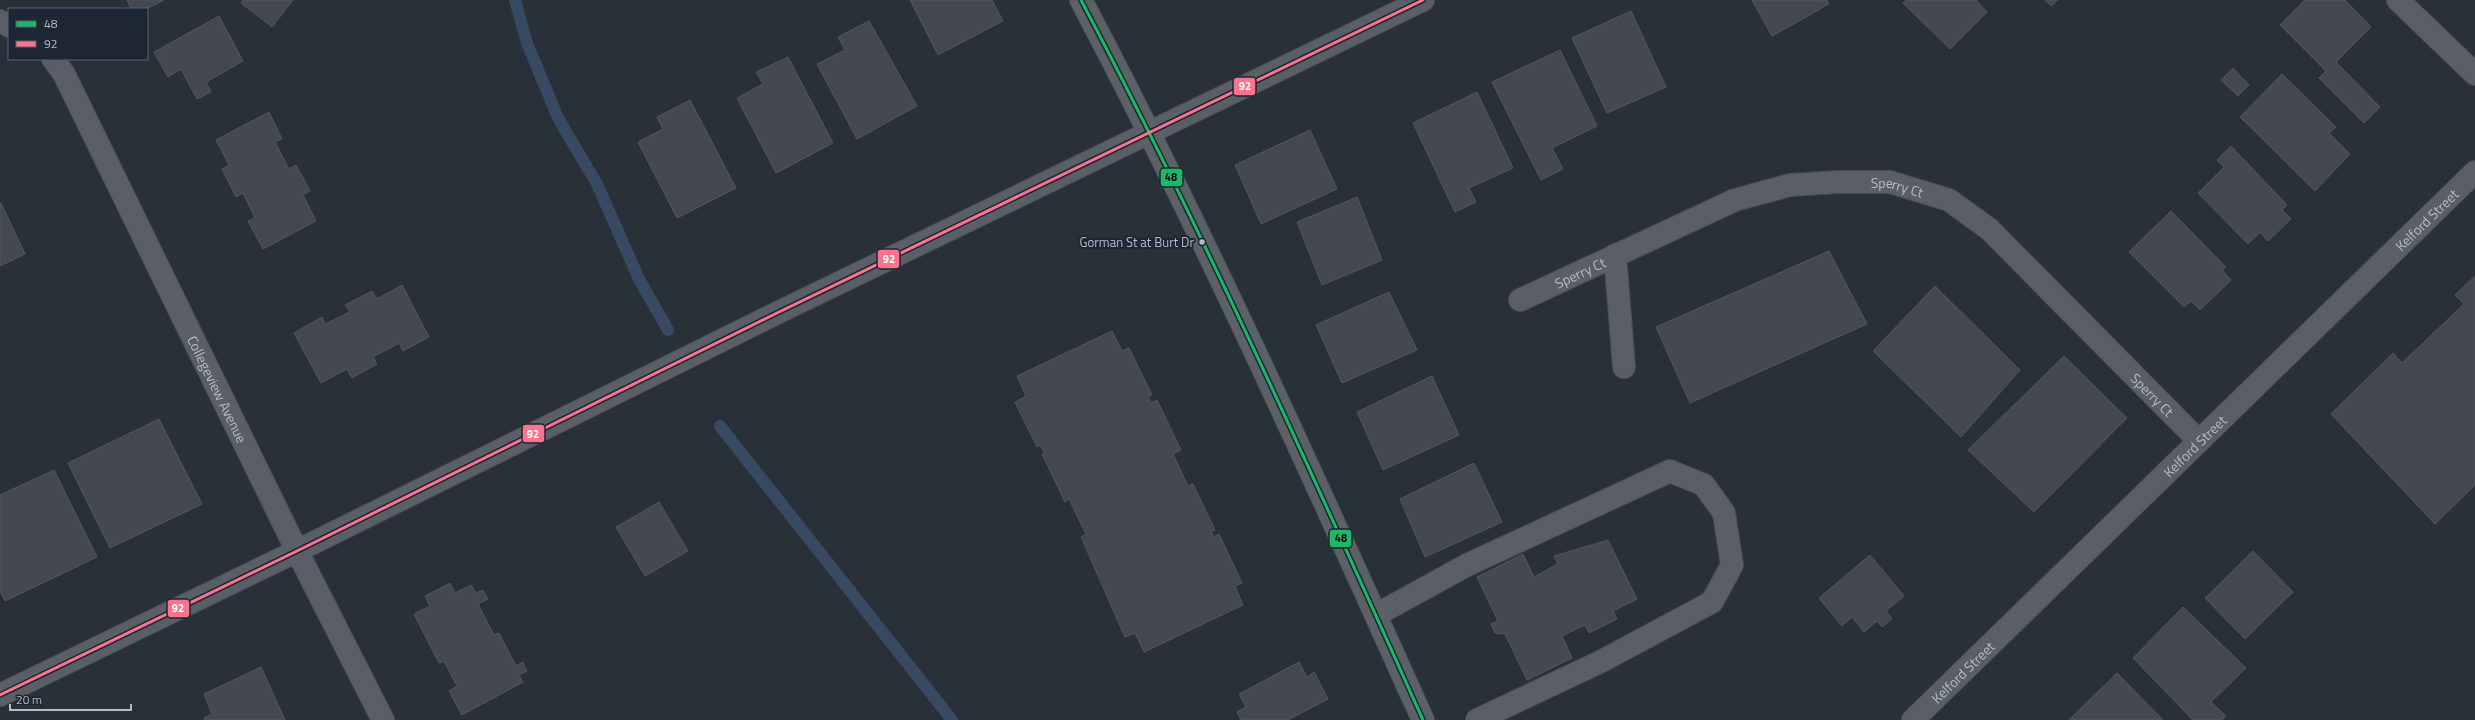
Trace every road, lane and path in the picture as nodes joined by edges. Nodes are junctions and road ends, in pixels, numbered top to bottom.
1 (1081, 0) edge
2 (1423, 0) edge
3 (2398, 0) edge
4 (54, 60) edge
5 (2475, 74) edge
6 (1150, 132) junction
7 (2475, 172) edge
8 (1615, 255) junction
9 (1520, 300) dead end
10 (1624, 367) dead end
11 (2199, 441) junction
12 (297, 551) junction
13 (1376, 615) junction
14 (0, 695) edge
15 (383, 720) edge
16 (1423, 720) edge
17 (1477, 720) edge
18 (1913, 720) edge

1 - 6 main road
2 - 6 street
3 - 5 street
4 - 12 street, Collegeview Avenue
6 - 12 street
6 - 13 main road
7 - 11 street, Kelford Street
8 - 9 street, Sperry Ct
8 - 10 street
8 - 11 street, Sperry Ct
11 - 18 street, Kelford Street
12 - 14 street
12 - 15 street, Collegeview Avenue
13 - 16 main road
13 - 17 street

